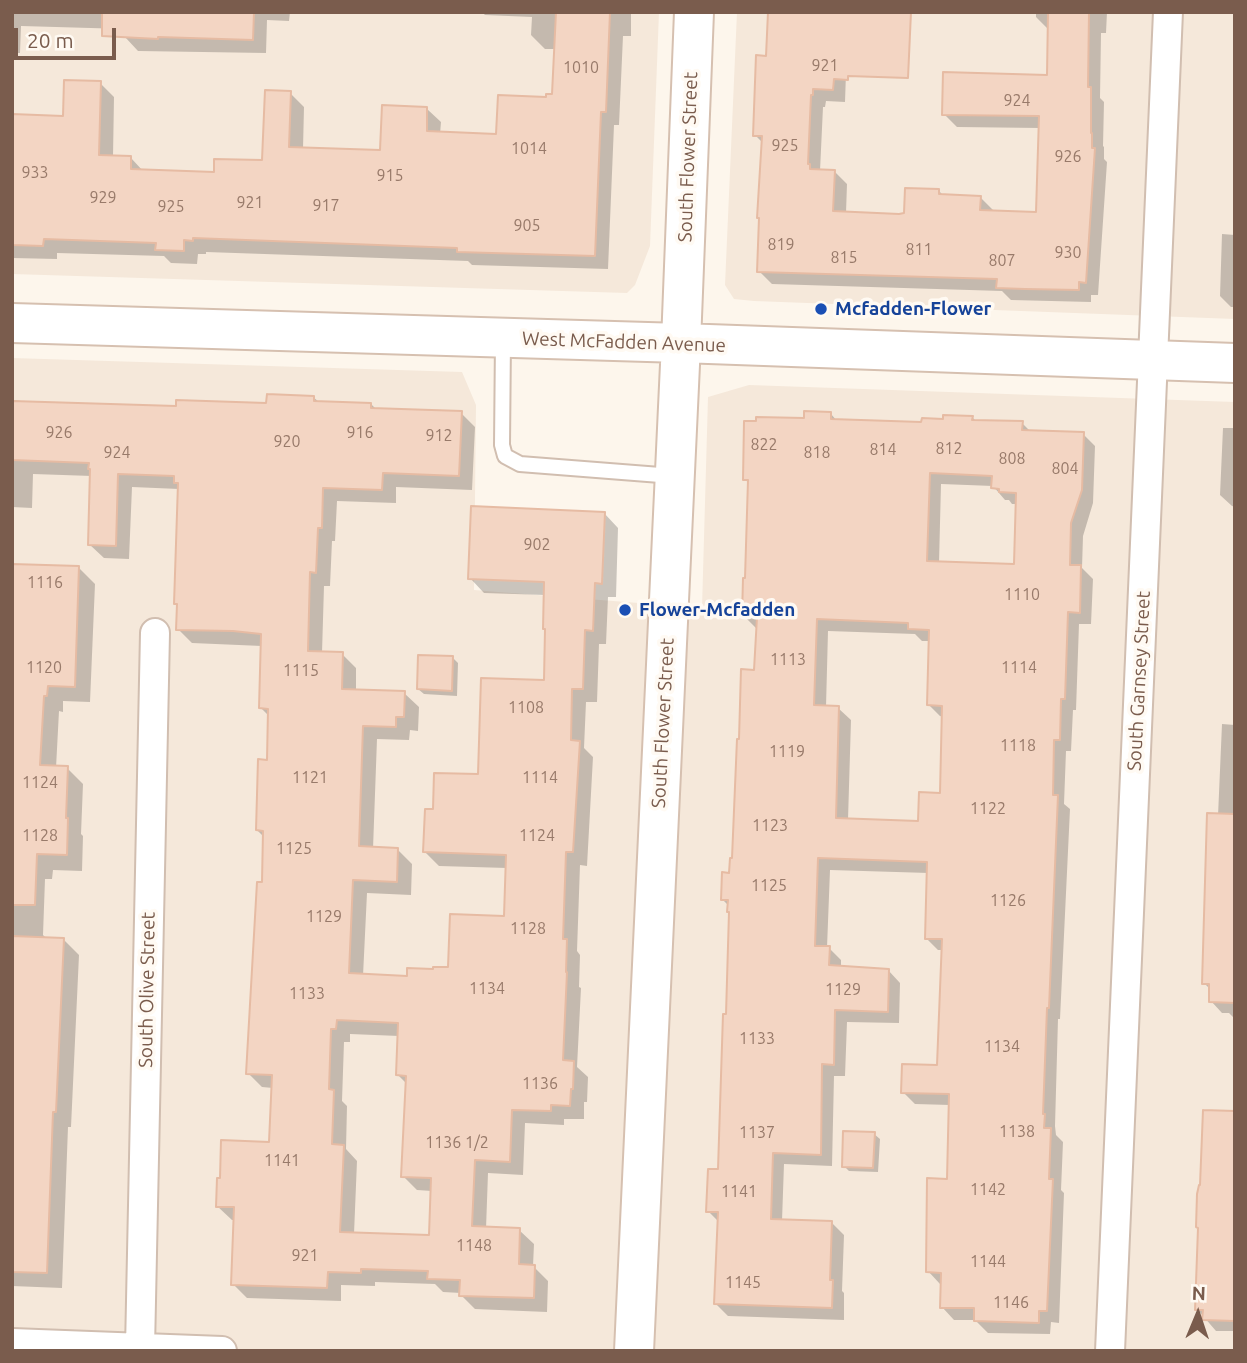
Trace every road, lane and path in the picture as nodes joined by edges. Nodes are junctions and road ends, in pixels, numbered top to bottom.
1 (694, 12) edge
2 (1168, 12) edge
3 (12, 323) edge
4 (503, 338) junction
5 (681, 344) junction
6 (1153, 360) junction
7 (1235, 363) edge
8 (675, 476) junction
9 (155, 633) dead end
10 (12, 1343) edge
11 (140, 1348) junction
12 (222, 1351) edge
13 (634, 1351) edge
14 (1110, 1351) edge

1 - 5 street, South Flower Street
2 - 6 street, South Garnsey Street
3 - 4 street, West McFadden Avenue
4 - 5 street, West McFadden Avenue
4 - 8 lane
5 - 6 street, West McFadden Avenue
5 - 8 street, South Flower Street
6 - 7 street, West McFadden Avenue
6 - 14 street, South Garnsey Street
8 - 13 street, South Flower Street
9 - 11 street, South Olive Street
10 - 11 street
11 - 12 street

